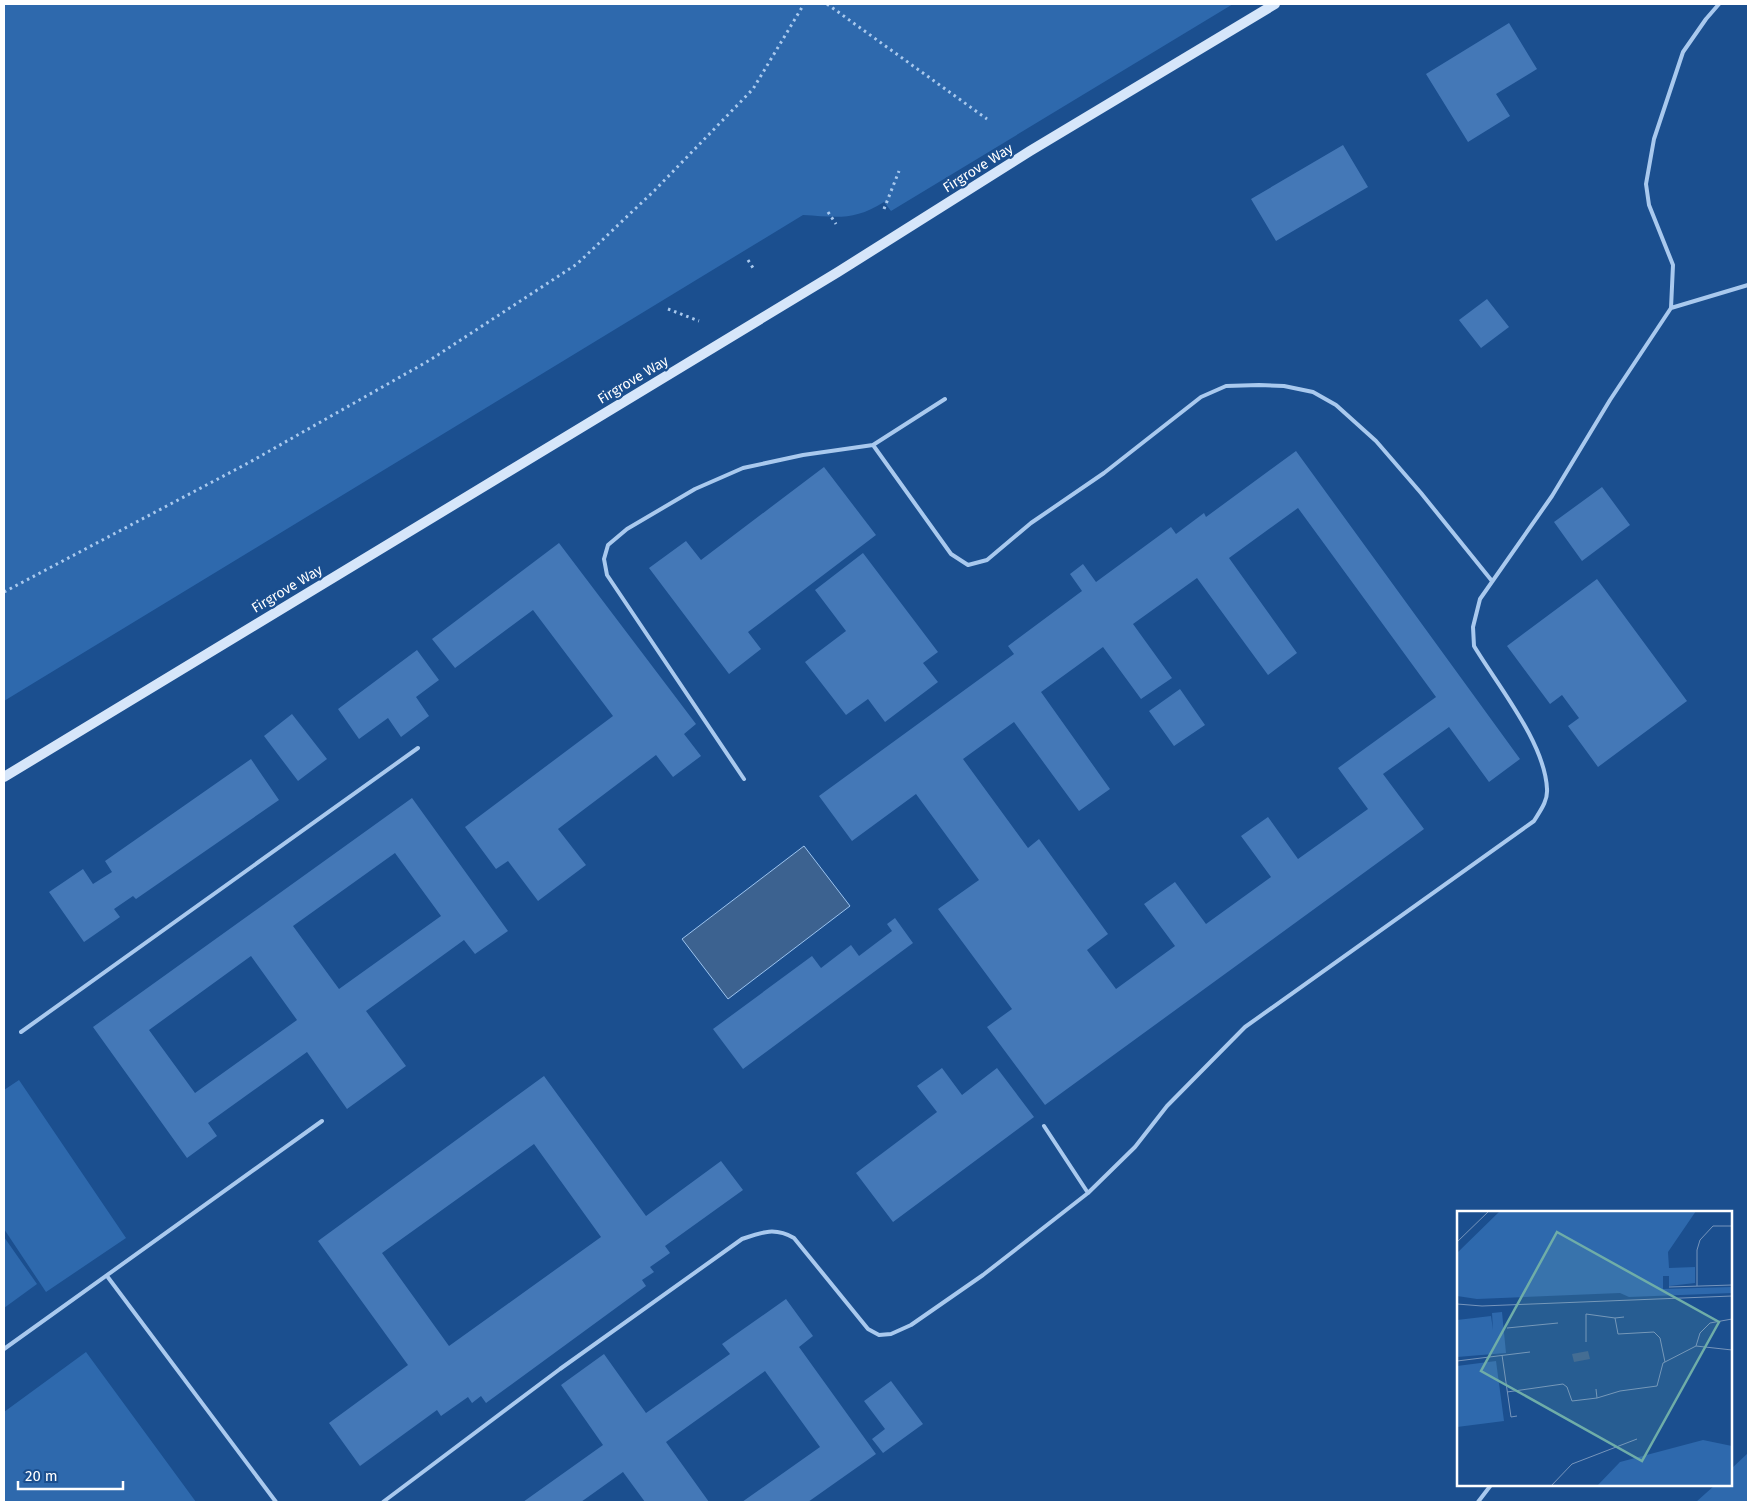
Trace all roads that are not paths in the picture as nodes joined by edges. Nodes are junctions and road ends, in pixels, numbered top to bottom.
1 (1275, 4) edge
2 (1720, 4) edge
3 (1748, 285) edge
4 (1671, 308) junction
5 (945, 399) dead end
6 (873, 445) junction
7 (1492, 581) junction
8 (418, 748) dead end
9 (4, 777) edge
10 (744, 779) dead end
11 (20, 1032) dead end
12 (322, 1121) dead end
13 (1044, 1126) dead end
14 (1088, 1193) junction
15 (107, 1276) junction
16 (4, 1349) edge
17 (1490, 1486) edge
18 (276, 1502) edge
19 (383, 1502) edge
20 (1478, 1502) edge

1 - 9 street, Firgrove Way
2 - 4 lane
3 - 4 lane
4 - 7 lane
5 - 6 lane
6 - 7 lane
6 - 10 lane
7 - 14 lane
8 - 11 lane
12 - 15 lane
13 - 14 lane
14 - 19 lane
15 - 16 lane
15 - 18 lane
17 - 20 lane

